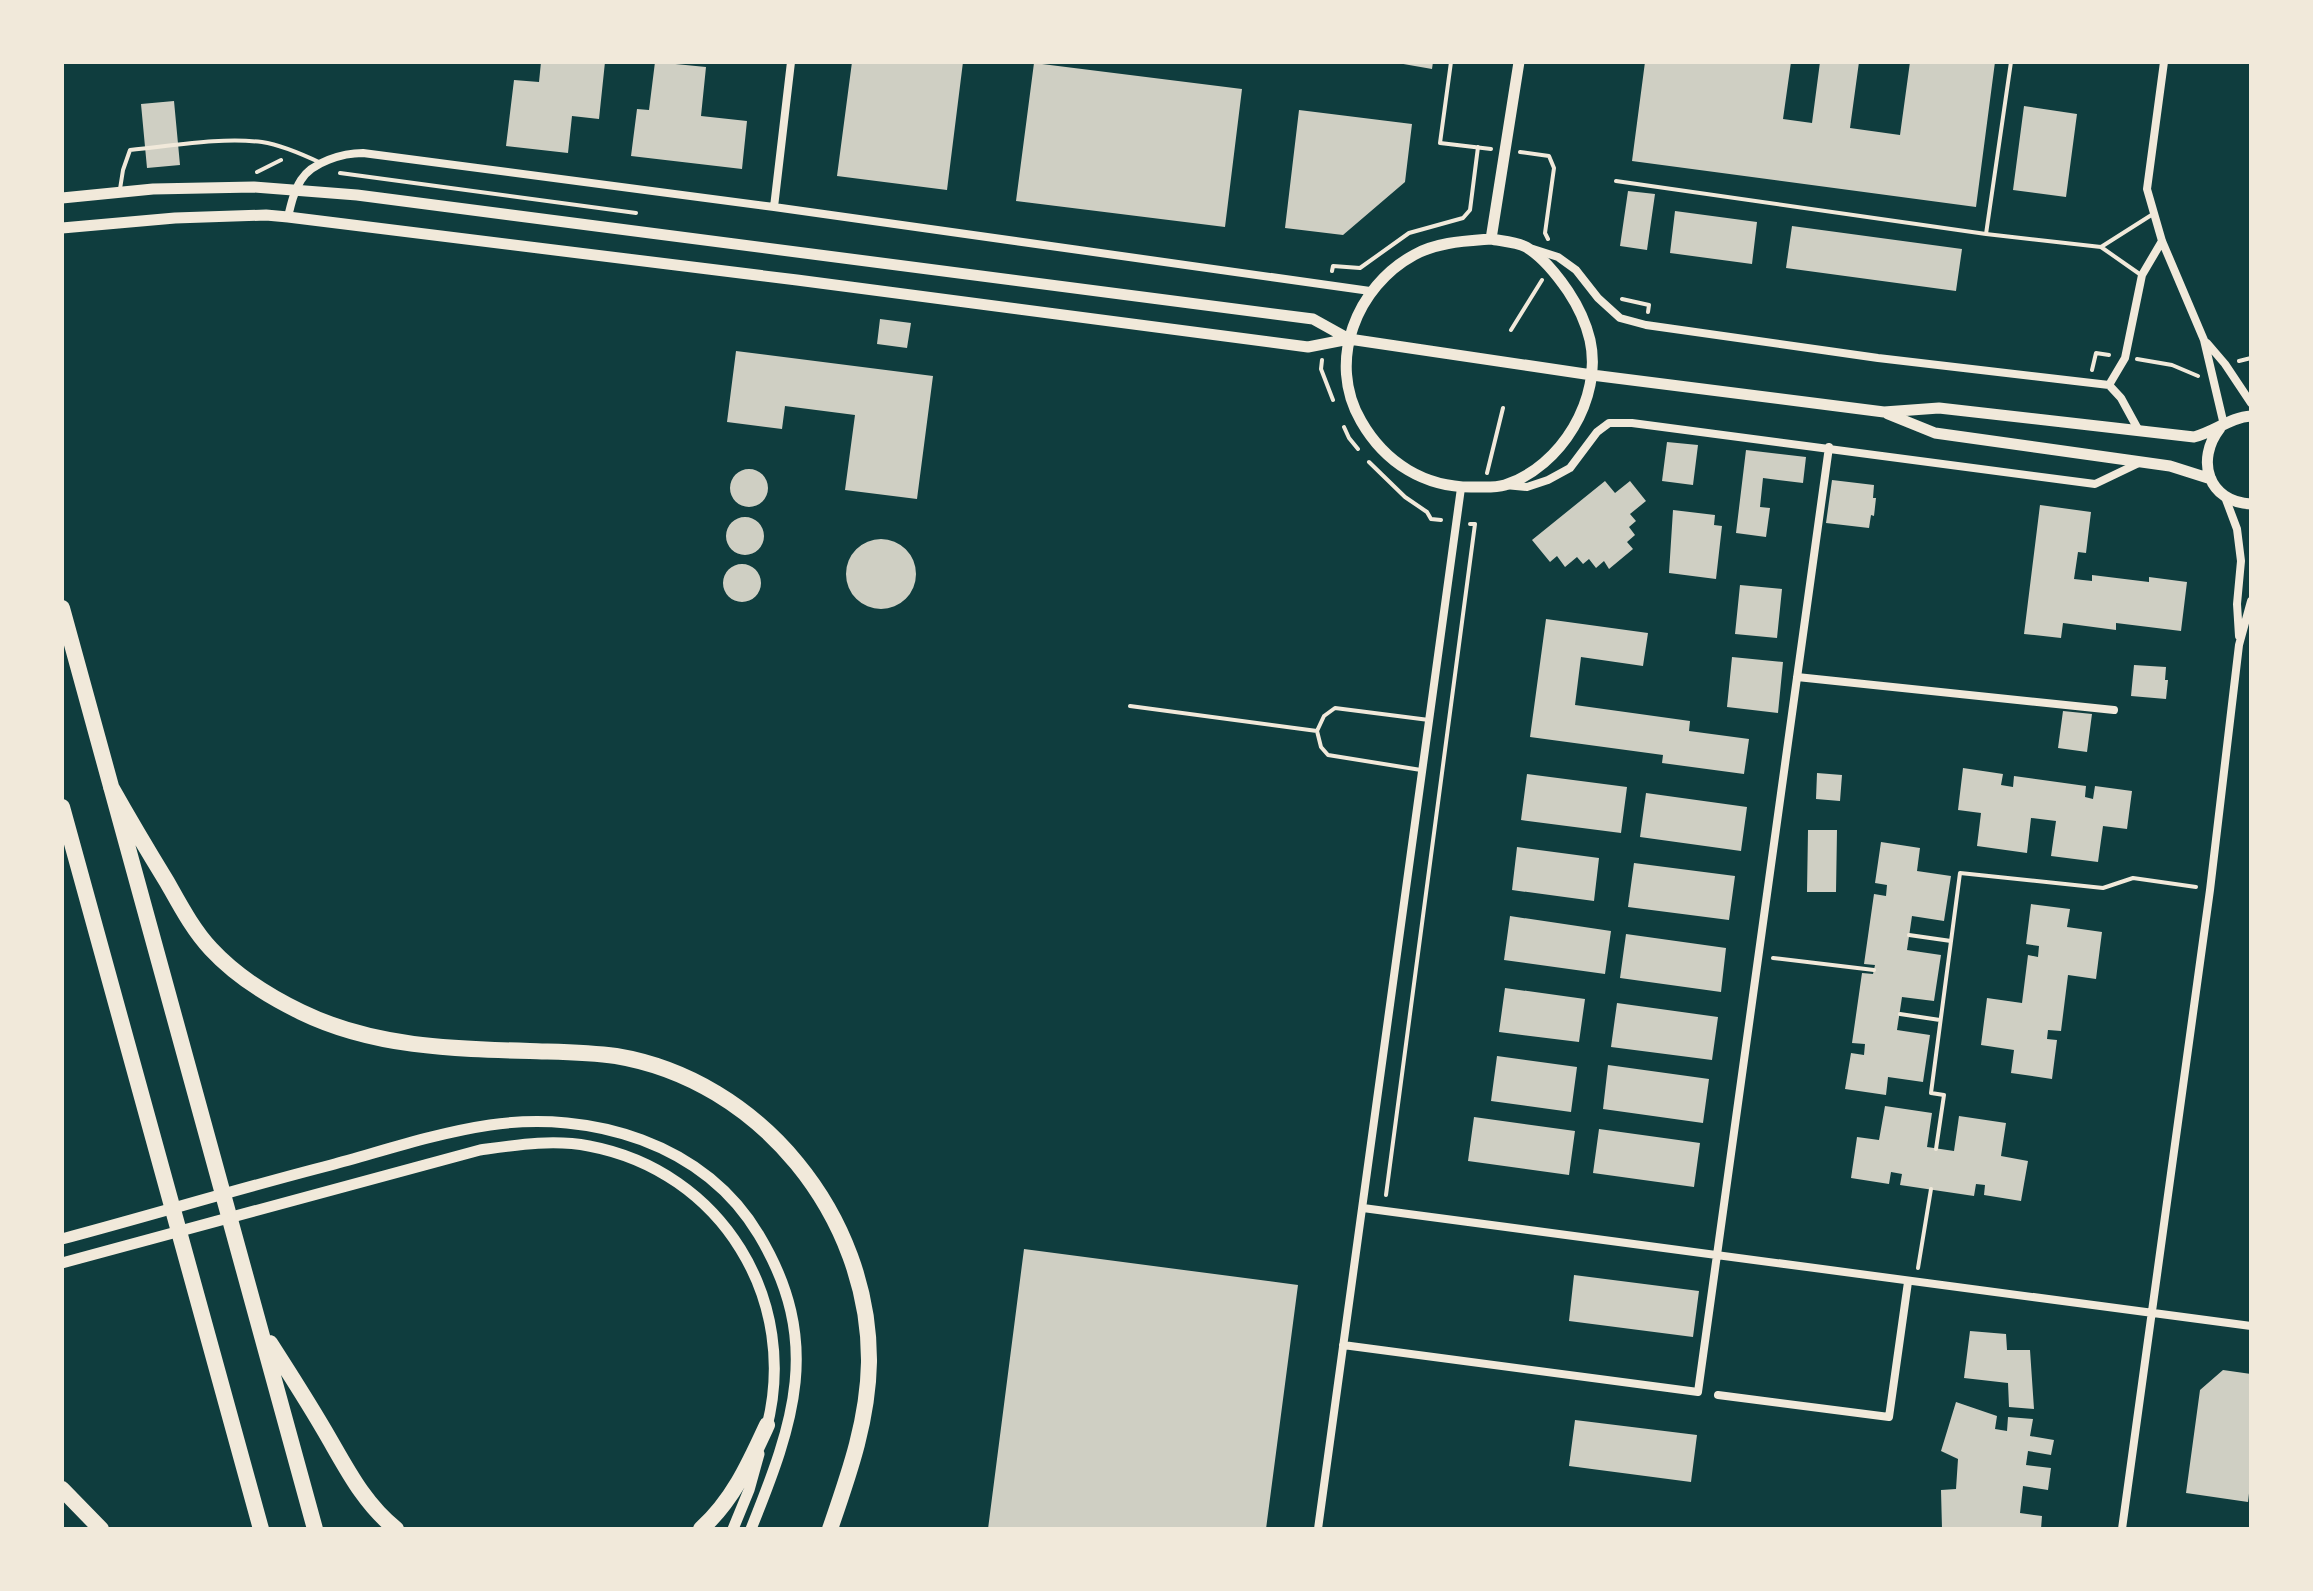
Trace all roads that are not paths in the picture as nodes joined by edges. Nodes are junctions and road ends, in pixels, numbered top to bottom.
1 (791, 62) edge
2 (1519, 62) edge
3 (2011, 62) edge
4 (2164, 62) edge
5 (323, 163) junction
6 (1616, 181) dead end
7 (296, 190) junction
8 (120, 192) junction
9 (62, 198) edge
10 (774, 207) junction
11 (2154, 213) junction
12 (288, 217) junction
13 (62, 228) edge
14 (1986, 234) junction
15 (1491, 239) junction
16 (2162, 241) junction
17 (1525, 246) junction
18 (2101, 247) junction
19 (2142, 275) junction
20 (1370, 291) junction
21 (1349, 339) junction
22 (2204, 340) junction
23 (1592, 375) junction
24 (2109, 385) junction
25 (2251, 403) edge
26 (1884, 412) junction
27 (2251, 416) edge
28 (2222, 426) junction
29 (2139, 431) junction
30 (1829, 447) junction
31 (2142, 462) junction
32 (2211, 479) junction
33 (1504, 485) junction
34 (1461, 488) junction
35 (2225, 497) junction
36 (2251, 504) edge
37 (2251, 601) edge
38 (62, 608) edge
39 (2239, 645) junction
40 (1797, 677) junction
41 (1130, 706) dead end
42 (2114, 710) dead end
43 (1430, 720) junction
44 (1317, 731) junction
45 (1423, 770) junction
46 (111, 787) junction
47 (62, 807) edge
48 (1363, 1208) junction
49 (62, 1239) edge
50 (1718, 1256) junction
51 (62, 1263) edge
52 (1908, 1282) junction
53 (2153, 1313) junction
54 (259, 1326) junction
55 (2251, 1326) edge
56 (1343, 1345) junction
57 (1718, 1395) dead end
58 (767, 1425) junction
59 (62, 1489) edge
60 (101, 1529) edge
61 (261, 1529) edge
62 (315, 1529) edge
63 (396, 1529) edge
64 (701, 1529) edge
65 (733, 1529) edge
66 (751, 1529) edge
67 (830, 1529) edge
68 (1318, 1529) edge
69 (2122, 1529) edge

1 - 10 street
2 - 15 street
3 - 14 lane
4 - 11 street
5 - 7 street
5 - 8 lane
5 - 10 street
6 - 14 lane
7 - 8 street
7 - 12 street
7 - 21 street
8 - 9 street
10 - 20 street
11 - 16 street
11 - 18 lane
12 - 13 street
12 - 21 street
14 - 18 lane
15 - 17 street
15 - 20 street
16 - 19 street
16 - 22 street
17 - 23 street
17 - 24 street
18 - 19 lane
19 - 24 street
20 - 21 street
21 - 23 street
21 - 34 street
22 - 25 street
22 - 28 street
23 - 26 street
23 - 33 street
24 - 29 street
26 - 29 street
26 - 31 street
27 - 28 street
28 - 29 street
28 - 32 street
30 - 31 street
30 - 33 street
30 - 40 street
31 - 32 street
32 - 35 street
33 - 34 street
34 - 43 street
35 - 36 street
35 - 39 street
37 - 39 street
38 - 46 highway
39 - 53 street
40 - 42 street
40 - 50 street
41 - 44 lane
43 - 44 lane
43 - 45 street
44 - 45 lane
45 - 48 street
46 - 54 highway
46 - 67 highway
47 - 61 highway
48 - 50 street
48 - 56 street
49 - 66 street
50 - 52 street
50 - 56 street
51 - 58 street
52 - 53 street
52 - 57 street
53 - 55 street
53 - 69 street
54 - 62 highway
54 - 63 highway
56 - 68 street
58 - 64 highway
58 - 65 street
59 - 60 highway

